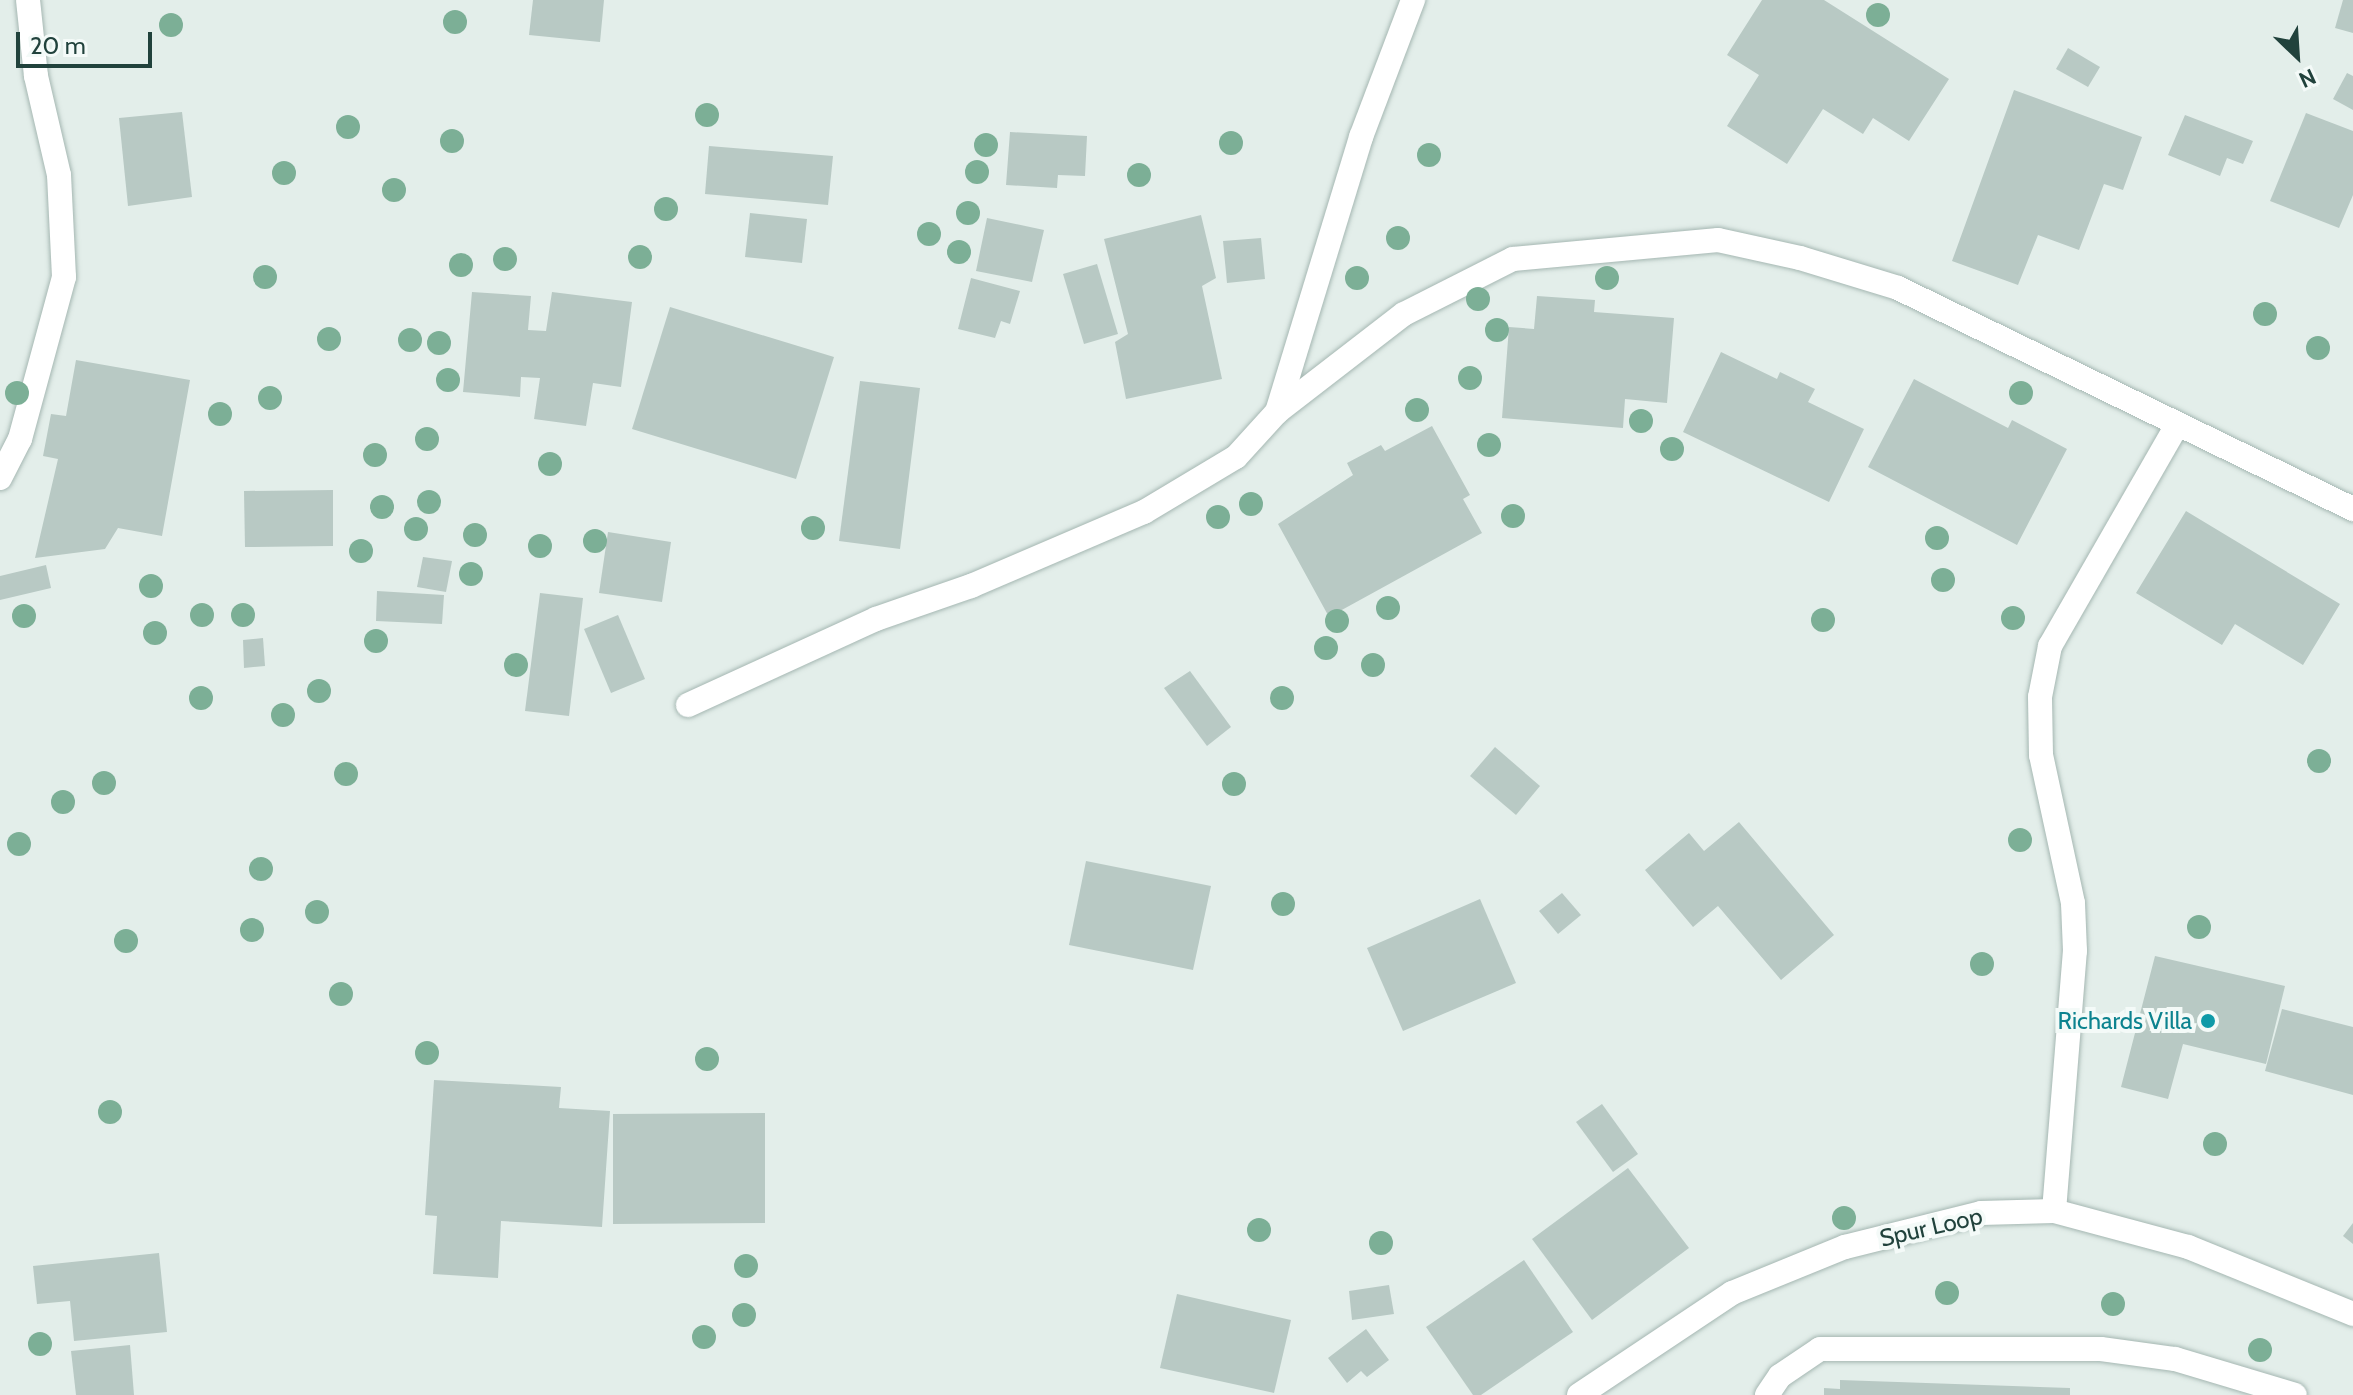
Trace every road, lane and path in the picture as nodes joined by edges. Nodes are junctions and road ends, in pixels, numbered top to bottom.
1 (28, 0) edge
2 (1413, 0) edge
3 (1277, 412) junction
4 (2177, 425) junction
5 (0, 478) edge
6 (2353, 509) edge
7 (688, 705) dead end
8 (2054, 1211) junction
9 (2353, 1314) edge
10 (1579, 1395) edge
11 (1767, 1395) edge
12 (2295, 1395) edge

1 - 5 street
2 - 3 street
3 - 4 street
3 - 7 street
4 - 6 street
4 - 8 street
8 - 9 street, Spur Loop
8 - 10 street, Spur Loop
11 - 12 street

